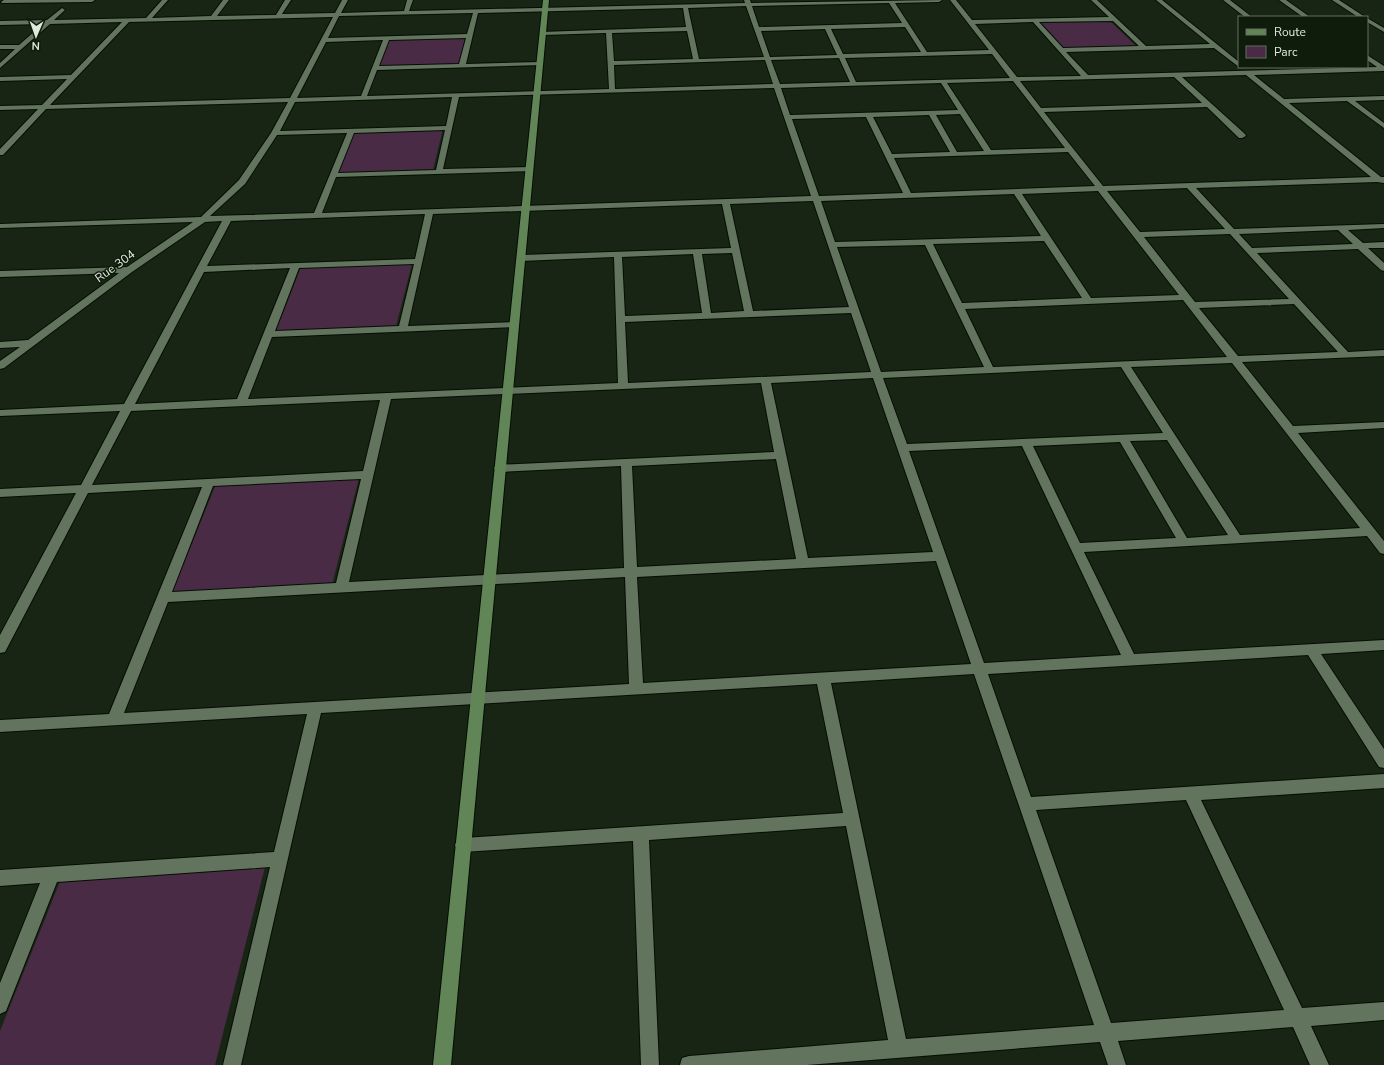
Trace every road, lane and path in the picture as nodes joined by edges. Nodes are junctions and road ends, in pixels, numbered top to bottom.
1 (58, 0) edge
2 (92, 0) edge
3 (165, 0) edge
4 (226, 0) edge
5 (288, 0) edge
6 (345, 0) edge
7 (410, 0) edge
8 (608, 0) edge
9 (939, 0) edge
10 (953, 0) edge
11 (1094, 0) edge
12 (1159, 0) edge
13 (1226, 0) edge
14 (1282, 0) edge
15 (1335, 0) edge
16 (891, 1) junction
17 (2, 2) edge
18 (748, 2) edge
19 (546, 5) edge
20 (685, 6) junction
21 (48, 8) dead end
22 (608, 8) junction
23 (55, 9) dead end
24 (476, 11) junction
25 (406, 13) junction
26 (337, 14) junction
27 (278, 16) junction
28 (1248, 16) edge
29 (1306, 16) edge
30 (1360, 16) edge
31 (213, 18) junction
32 (148, 19) junction
33 (1114, 19) junction
34 (127, 20) junction
35 (49, 21) junction
36 (1035, 21) junction
37 (1368, 21) edge
38 (970, 22) junction
39 (0, 23) edge
40 (907, 25) junction
41 (827, 28) junction
42 (690, 29) junction
43 (757, 29) junction
44 (1384, 30) edge
45 (609, 31) junction
46 (543, 33) junction
47 (470, 36) junction
48 (387, 38) junction
49 (324, 40) junction
50 (1215, 46) junction
51 (0, 47) edge
52 (21, 47) junction
53 (1145, 48) junction
54 (1062, 50) junction
55 (994, 52) junction
56 (925, 54) junction
57 (841, 56) junction
58 (767, 58) junction
59 (1368, 58) edge
60 (696, 60) junction
61 (611, 63) junction
62 (540, 64) junction
63 (1238, 64) edge
64 (0, 66) edge
65 (462, 66) junction
66 (375, 68) junction
67 (1242, 68) edge
68 (1320, 69) edge
69 (1384, 69) edge
70 (1248, 73) junction
71 (1176, 75) junction
72 (73, 77) junction
73 (1087, 78) junction
74 (0, 79) edge
75 (1015, 80) junction
76 (943, 82) junction
77 (854, 84) junction
78 (777, 86) junction
79 (612, 91) junction
80 (537, 93) junction
81 (456, 96) junction
82 (364, 98) junction
83 (1384, 98) edge
84 (1348, 99) junction
85 (292, 100) junction
86 (1283, 101) junction
87 (1208, 105) junction
88 (44, 107) junction
89 (0, 108) edge
90 (1039, 110) junction
91 (962, 112) junction
92 (931, 113) junction
93 (869, 115) junction
94 (788, 117) junction
95 (1384, 126) edge
96 (449, 128) junction
97 (351, 130) junction
98 (275, 133) junction
99 (1242, 136) dead end
100 (1071, 150) junction
101 (989, 153) junction
102 (0, 154) edge
103 (955, 154) junction
104 (890, 156) junction
105 (530, 169) junction
106 (439, 172) junction
107 (333, 175) junction
108 (1382, 180) edge
109 (1189, 186) junction
110 (1101, 188) junction
111 (1016, 191) junction
112 (908, 195) junction
113 (816, 198) junction
114 (725, 201) junction
115 (526, 208) junction
116 (430, 211) junction
117 (317, 215) junction
118 (228, 218) junction
119 (203, 219) junction
120 (0, 226) edge
121 (1384, 226) edge
122 (1341, 228) junction
123 (1232, 232) junction
124 (1137, 235) junction
125 (1046, 238) junction
126 (928, 242) junction
127 (1384, 245) edge
128 (832, 246) junction
129 (1361, 246) junction
130 (735, 250) junction
131 (1249, 250) junction
132 (697, 251) junction
133 (618, 254) junction
134 (521, 258) junction
135 (419, 261) junction
136 (296, 265) junction
137 (1384, 268) edge
138 (201, 269) junction
139 (129, 270) junction
140 (0, 274) edge
141 (1186, 297) junction
142 (1088, 301) junction
143 (1296, 301) junction
144 (1192, 305) junction
145 (959, 306) junction
146 (855, 310) junction
147 (748, 314) junction
148 (707, 316) junction
149 (620, 319) junction
150 (514, 325) junction
151 (403, 329) junction
152 (268, 334) junction
153 (32, 343) junction
154 (0, 345) edge
155 (1384, 353) edge
156 (1346, 355) junction
157 (1235, 360) junction
158 (1124, 364) junction
159 (0, 366) edge
160 (990, 370) junction
161 (877, 375) junction
162 (765, 380) junction
163 (623, 386) junction
164 (508, 391) junction
165 (386, 397) junction
166 (241, 403) junction
167 (127, 408) junction
168 (0, 413) edge
169 (1384, 425) edge
170 (1290, 430) junction
171 (1170, 436) junction
172 (1123, 438) junction
173 (1026, 442) junction
174 (903, 448) junction
175 (780, 455) junction
176 (626, 462) junction
177 (500, 468) junction
178 (368, 475) junction
179 (209, 483) junction
180 (84, 489) junction
181 (0, 493) edge
182 (1370, 532) junction
183 (1237, 540) junction
184 (1184, 542) junction
185 (1076, 548) junction
186 (1384, 550) edge
187 (940, 556) junction
188 (803, 563) junction
189 (631, 572) junction
190 (489, 580) junction
191 (341, 588) junction
192 (163, 597) junction
193 (1384, 645) edge
194 (0, 648) edge
195 (1311, 649) junction
196 (1130, 660) junction
197 (980, 669) junction
198 (823, 678) junction
199 (636, 689) junction
200 (478, 698) junction
201 (315, 708) junction
202 (114, 720) junction
203 (0, 726) edge
204 (1384, 762) edge
205 (1384, 781) edge
206 (1190, 793) junction
207 (1026, 804) junction
208 (852, 819) junction
209 (640, 833) junction
210 (463, 845) junction
211 (280, 859) junction
212 (52, 874) junction
213 (0, 878) edge
214 (0, 1005) edge
215 (1384, 1011) edge
216 (1297, 1017) junction
217 (1106, 1032) junction
218 (899, 1048) junction
219 (232, 1065) edge
220 (442, 1065) edge
221 (650, 1065) edge
222 (689, 1065) edge
223 (1117, 1065) edge
224 (1320, 1065) edge

1 - 2 street
1 - 17 street
3 - 32 street
4 - 31 street
5 - 27 street
6 - 26 street, Rue 304
7 - 25 street
8 - 22 street
9 - 16 street
10 - 38 street
11 - 33 street
12 - 50 street
13 - 28 street
14 - 29 street
15 - 30 street
16 - 18 street
16 - 40 street
17 - 21 street
18 - 20 street
18 - 43 street
19 - 22 street
19 - 24 street
19 - 46 street
20 - 22 street
20 - 42 street
23 - 35 street
24 - 25 street
24 - 47 street
25 - 26 street
26 - 27 street
26 - 49 street, Rue 304
27 - 31 street
31 - 32 street
32 - 34 street
33 - 36 street
33 - 53 street
34 - 35 street
34 - 72 street
35 - 39 street
35 - 52 street
36 - 38 street
36 - 54 street
37 - 44 street
38 - 55 street
40 - 41 street
40 - 56 street
41 - 43 street
41 - 57 street
42 - 45 street
42 - 60 street
43 - 58 street
45 - 46 street
45 - 61 street
46 - 62 street
47 - 48 street
47 - 65 street
48 - 49 street
48 - 66 street
49 - 85 street, Rue 304
50 - 53 street
50 - 63 street
51 - 52 street
52 - 64 street
53 - 54 street
54 - 73 street
55 - 56 street
55 - 75 street
56 - 57 street
57 - 58 street
57 - 77 street
58 - 60 street
58 - 78 street
59 - 69 street
60 - 61 street
61 - 79 street
62 - 65 street
62 - 80 street
65 - 66 street
66 - 82 street
67 - 70 street
68 - 69 street
68 - 70 street
70 - 71 street
70 - 86 street
71 - 73 street
71 - 87 street
72 - 74 street
72 - 88 street
73 - 75 street
75 - 76 street
75 - 90 street
76 - 77 street
76 - 91 street
77 - 78 street
78 - 79 street
78 - 94 street
79 - 80 street
80 - 81 street
80 - 105 street
81 - 82 street
81 - 96 street
82 - 85 street
83 - 84 street
84 - 86 street
84 - 95 street
85 - 88 street
85 - 98 street, Rue 304
86 - 108 street
87 - 90 street
87 - 99 street
88 - 89 street
88 - 102 street
90 - 100 street
91 - 92 street
91 - 101 street
92 - 93 street
92 - 103 street
93 - 94 street
93 - 104 street
94 - 113 street
96 - 97 street
96 - 106 street
97 - 98 street
97 - 107 street
98 - 119 street, Rue 304
100 - 101 street
100 - 110 street
101 - 103 street
103 - 104 street
104 - 112 street
105 - 106 street
105 - 115 street
106 - 107 street
107 - 117 street
108 - 109 street
109 - 110 street
109 - 123 street
110 - 111 street
110 - 124 street
111 - 112 street
111 - 125 street
112 - 113 street
113 - 114 street
113 - 128 street
114 - 115 street
114 - 130 street
115 - 116 street
115 - 134 street
116 - 117 street
116 - 135 street
117 - 118 street
118 - 119 street
118 - 138 street
119 - 120 street
119 - 139 street, Rue 304
121 - 122 street
122 - 123 street
122 - 129 street
123 - 124 street
123 - 131 street
124 - 141 street
125 - 126 street
125 - 142 street
126 - 128 street
126 - 145 street
127 - 129 street
128 - 146 street
129 - 131 street
129 - 137 street
130 - 132 street
130 - 147 street
131 - 143 street
132 - 133 street
132 - 148 street
133 - 134 street
133 - 149 street
134 - 150 street
135 - 136 street
135 - 151 street
136 - 138 street
136 - 152 street
138 - 167 street
139 - 140 street
139 - 153 street, Rue 304
141 - 142 street
141 - 144 street
142 - 145 street
143 - 144 street
143 - 156 street
144 - 157 street
145 - 160 street
146 - 147 street
146 - 161 street
147 - 148 street
148 - 149 street
149 - 163 street
150 - 151 street
150 - 164 street
151 - 152 street
152 - 166 street
153 - 154 street
153 - 159 street, Rue 304
155 - 156 street
156 - 157 street
157 - 158 street
157 - 170 street
158 - 160 street
158 - 171 street
160 - 161 street
161 - 162 street
161 - 174 street
162 - 163 street
162 - 175 street
163 - 164 street
164 - 165 street
164 - 177 street
165 - 166 street
165 - 178 street
166 - 167 street
167 - 168 street
167 - 180 street
169 - 170 street
170 - 182 street
171 - 172 street
171 - 183 street
172 - 173 street
172 - 184 street
173 - 174 street
173 - 185 street
174 - 187 street
175 - 176 street
175 - 188 street
176 - 177 street
176 - 189 street
177 - 190 street
178 - 179 street
178 - 191 street
179 - 180 street
179 - 192 street
180 - 181 street
180 - 194 street
182 - 183 street
182 - 186 street
183 - 184 street
184 - 185 street
185 - 196 street
187 - 188 street
187 - 197 street
188 - 189 street
189 - 190 street
189 - 199 street
190 - 191 street
190 - 200 street
191 - 192 street
192 - 202 street
193 - 195 street
195 - 196 street
195 - 204 street
196 - 197 street
197 - 198 street
197 - 207 street
198 - 199 street
198 - 208 street
199 - 200 street
200 - 201 street
200 - 210 street
201 - 202 street
201 - 211 street
202 - 203 street
205 - 206 street
206 - 207 street
206 - 216 street
207 - 217 street
208 - 209 street
208 - 218 street
209 - 210 street
209 - 221 street
210 - 220 street
211 - 212 street
211 - 219 street
212 - 213 street
212 - 214 street
215 - 216 street
216 - 217 street
216 - 224 street
217 - 218 street
217 - 223 street
218 - 222 street

